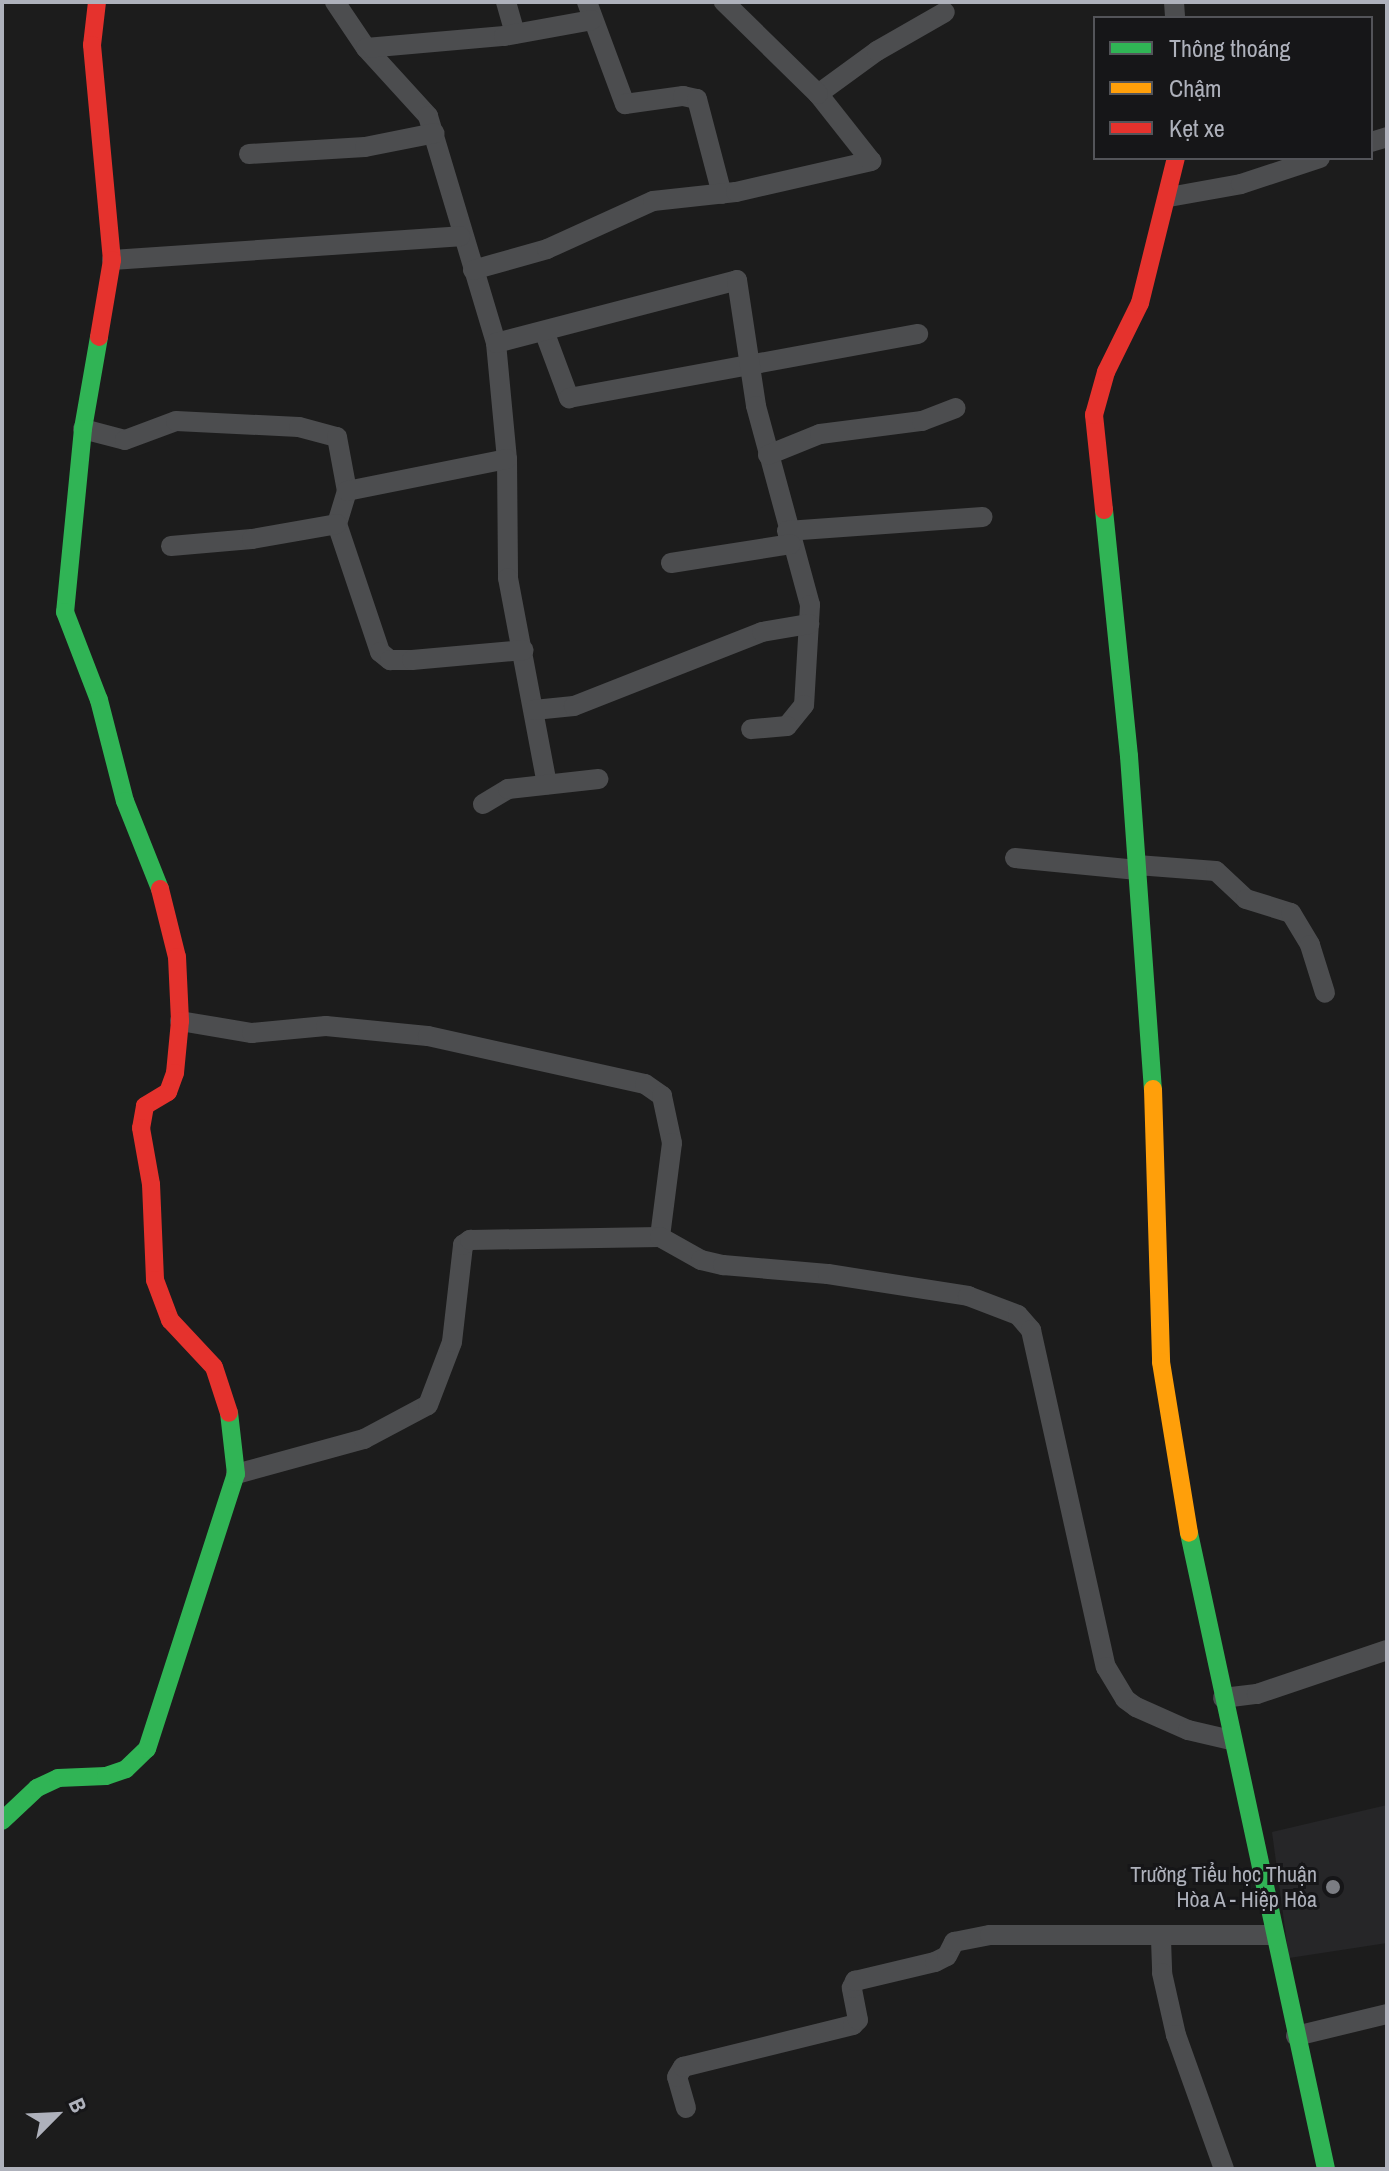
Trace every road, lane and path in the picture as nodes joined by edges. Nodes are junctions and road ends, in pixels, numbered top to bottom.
1 (97, 2) edge
2 (335, 2) edge
3 (506, 2) edge
4 (724, 2) edge
5 (589, 11) edge
6 (945, 12) dead end
7 (515, 34) junction
8 (366, 48) junction
9 (818, 94) junction
10 (435, 133) junction
11 (249, 154) dead end
12 (1176, 160) edge
13 (1314, 160) edge
14 (722, 194) junction
15 (1169, 197) junction
16 (460, 236) junction
17 (112, 260) junction
18 (473, 270) junction
19 (544, 331) junction
20 (918, 334) dead end
21 (496, 343) junction
22 (749, 363) junction
23 (956, 408) dead end
24 (83, 429) junction
25 (768, 455) junction
26 (507, 459) junction
27 (347, 491) junction
28 (983, 517) dead end
29 (337, 524) junction
30 (789, 537) junction
31 (171, 546) dead end
32 (671, 563) dead end
33 (809, 624) junction
34 (524, 650) junction
35 (534, 710) junction
36 (751, 729) dead end
37 (598, 779) dead end
38 (547, 784) junction
39 (483, 804) dead end
40 (1015, 858) dead end
41 (1137, 867) junction
42 (1325, 993) dead end
43 (180, 1021) junction
44 (660, 1237) junction
45 (236, 1474) junction
46 (1387, 1650) edge
47 (1223, 1698) junction
48 (1231, 1740) junction
49 (2, 1821) edge
50 (1271, 1935) junction
51 (1161, 1939) junction
52 (1387, 2014) edge
53 (1296, 2036) junction
54 (686, 2108) dead end
55 (1224, 2169) edge
56 (1326, 2169) edge

1 - 17 street
2 - 8 street
3 - 7 street
4 - 9 street
5 - 7 street
5 - 14 street
6 - 9 street
7 - 8 street
8 - 10 street
9 - 14 street
10 - 11 street
10 - 16 street
12 - 15 street
13 - 15 street
14 - 18 street
15 - 41 street
16 - 17 street
16 - 18 street
17 - 24 street
18 - 21 street
19 - 21 street
19 - 22 street
19 - 22 street
20 - 22 street
21 - 26 street
22 - 25 street
23 - 25 street
24 - 27 street
24 - 43 street
25 - 30 street
26 - 27 street
26 - 34 street
27 - 29 street
28 - 30 street
29 - 31 street
29 - 34 street
30 - 32 street
30 - 33 street
33 - 35 street
33 - 36 street
34 - 35 street
35 - 38 street
37 - 38 street
38 - 39 street
40 - 41 street
41 - 42 street
41 - 47 street
43 - 44 street
43 - 45 street
44 - 45 street
44 - 48 street
45 - 49 street
46 - 47 street
47 - 48 street
48 - 50 street
50 - 51 street
50 - 53 street
51 - 54 street
51 - 55 street
52 - 53 street
53 - 56 street

